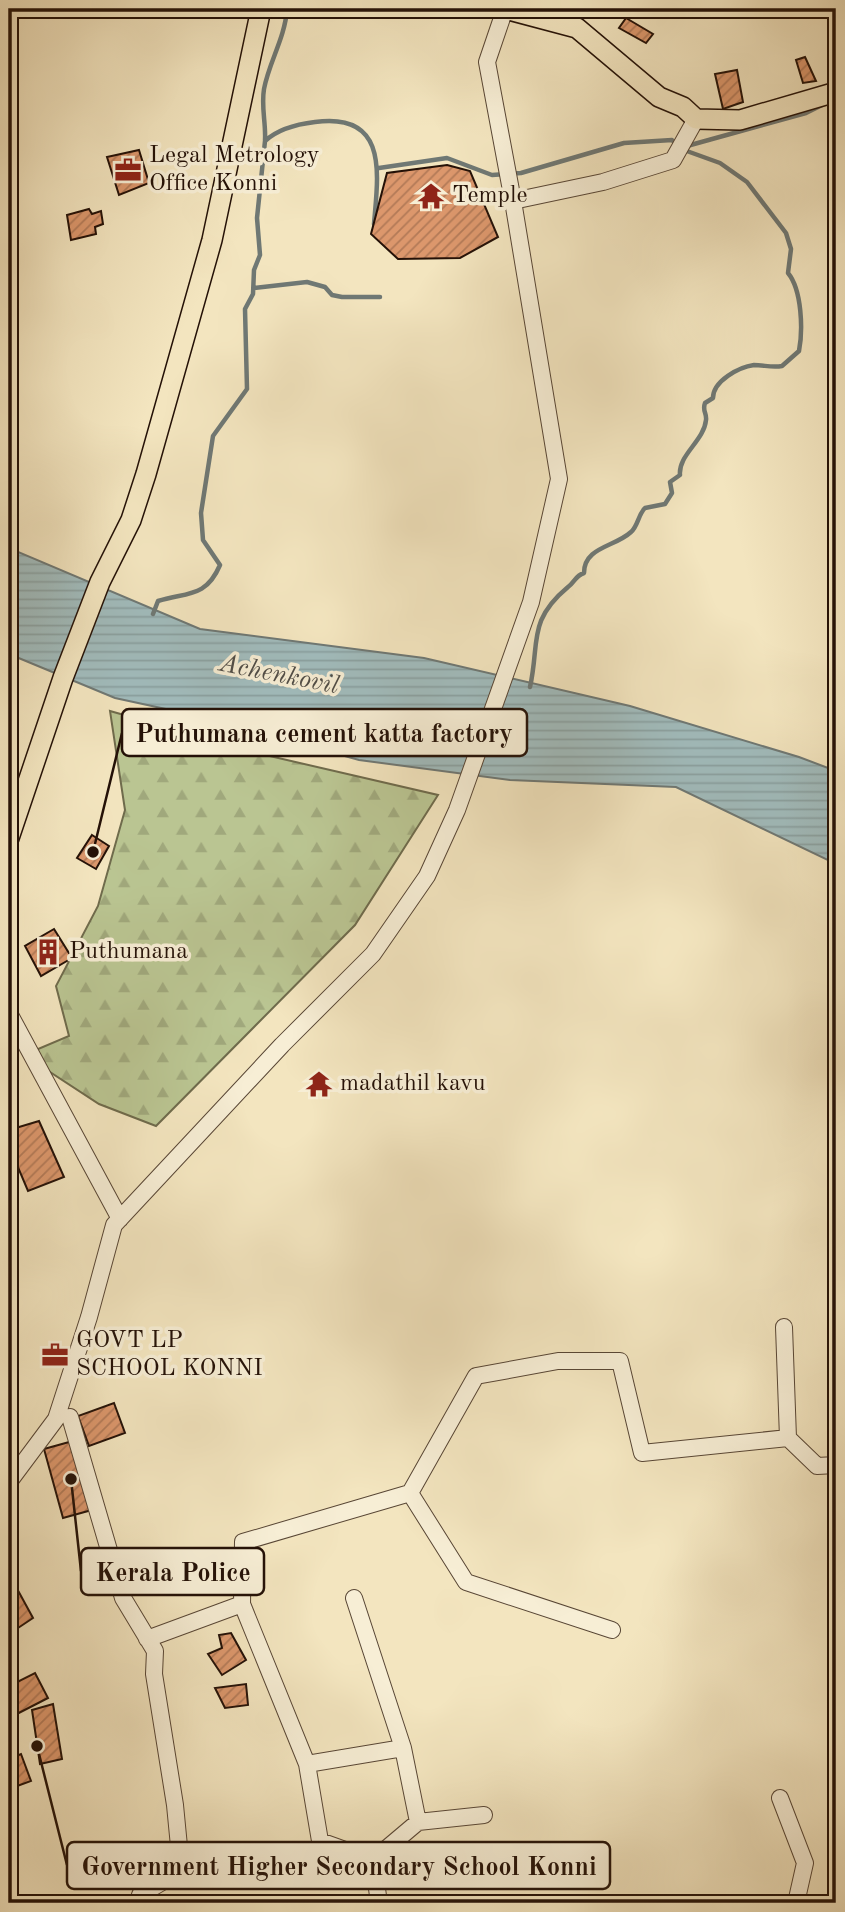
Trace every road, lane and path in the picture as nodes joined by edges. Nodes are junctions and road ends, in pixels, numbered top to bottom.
1 (261, 9) edge
2 (505, 9) edge
3 (836, 92) edge
4 (696, 119) junction
5 (513, 201) junction
6 (10, 834) edge
7 (9, 1013) edge
8 (120, 1219) junction
9 (784, 1327) dead end
10 (70, 1417) dead end
11 (788, 1438) junction
12 (836, 1465) edge
13 (9, 1482) edge
14 (410, 1493) junction
15 (354, 1598) dead end
16 (242, 1604) junction
17 (612, 1630) dead end
18 (147, 1639) junction
19 (403, 1748) junction
20 (307, 1764) junction
21 (780, 1798) dead end
22 (484, 1815) dead end
23 (418, 1822) junction
24 (373, 1860) junction
25 (138, 1903) edge
26 (379, 1903) edge
27 (796, 1903) edge

1 - 6 main road
2 - 4 main road
2 - 5 street
3 - 4 main road
4 - 5 street
5 - 8 street
7 - 8 street
8 - 13 street
9 - 11 street
10 - 18 street
11 - 12 street
11 - 14 street
14 - 16 street
14 - 17 street
15 - 19 street
16 - 18 street
16 - 20 street
18 - 25 street
19 - 20 street
19 - 23 street
20 - 24 street
21 - 27 street
22 - 23 street
23 - 24 street
24 - 26 street

